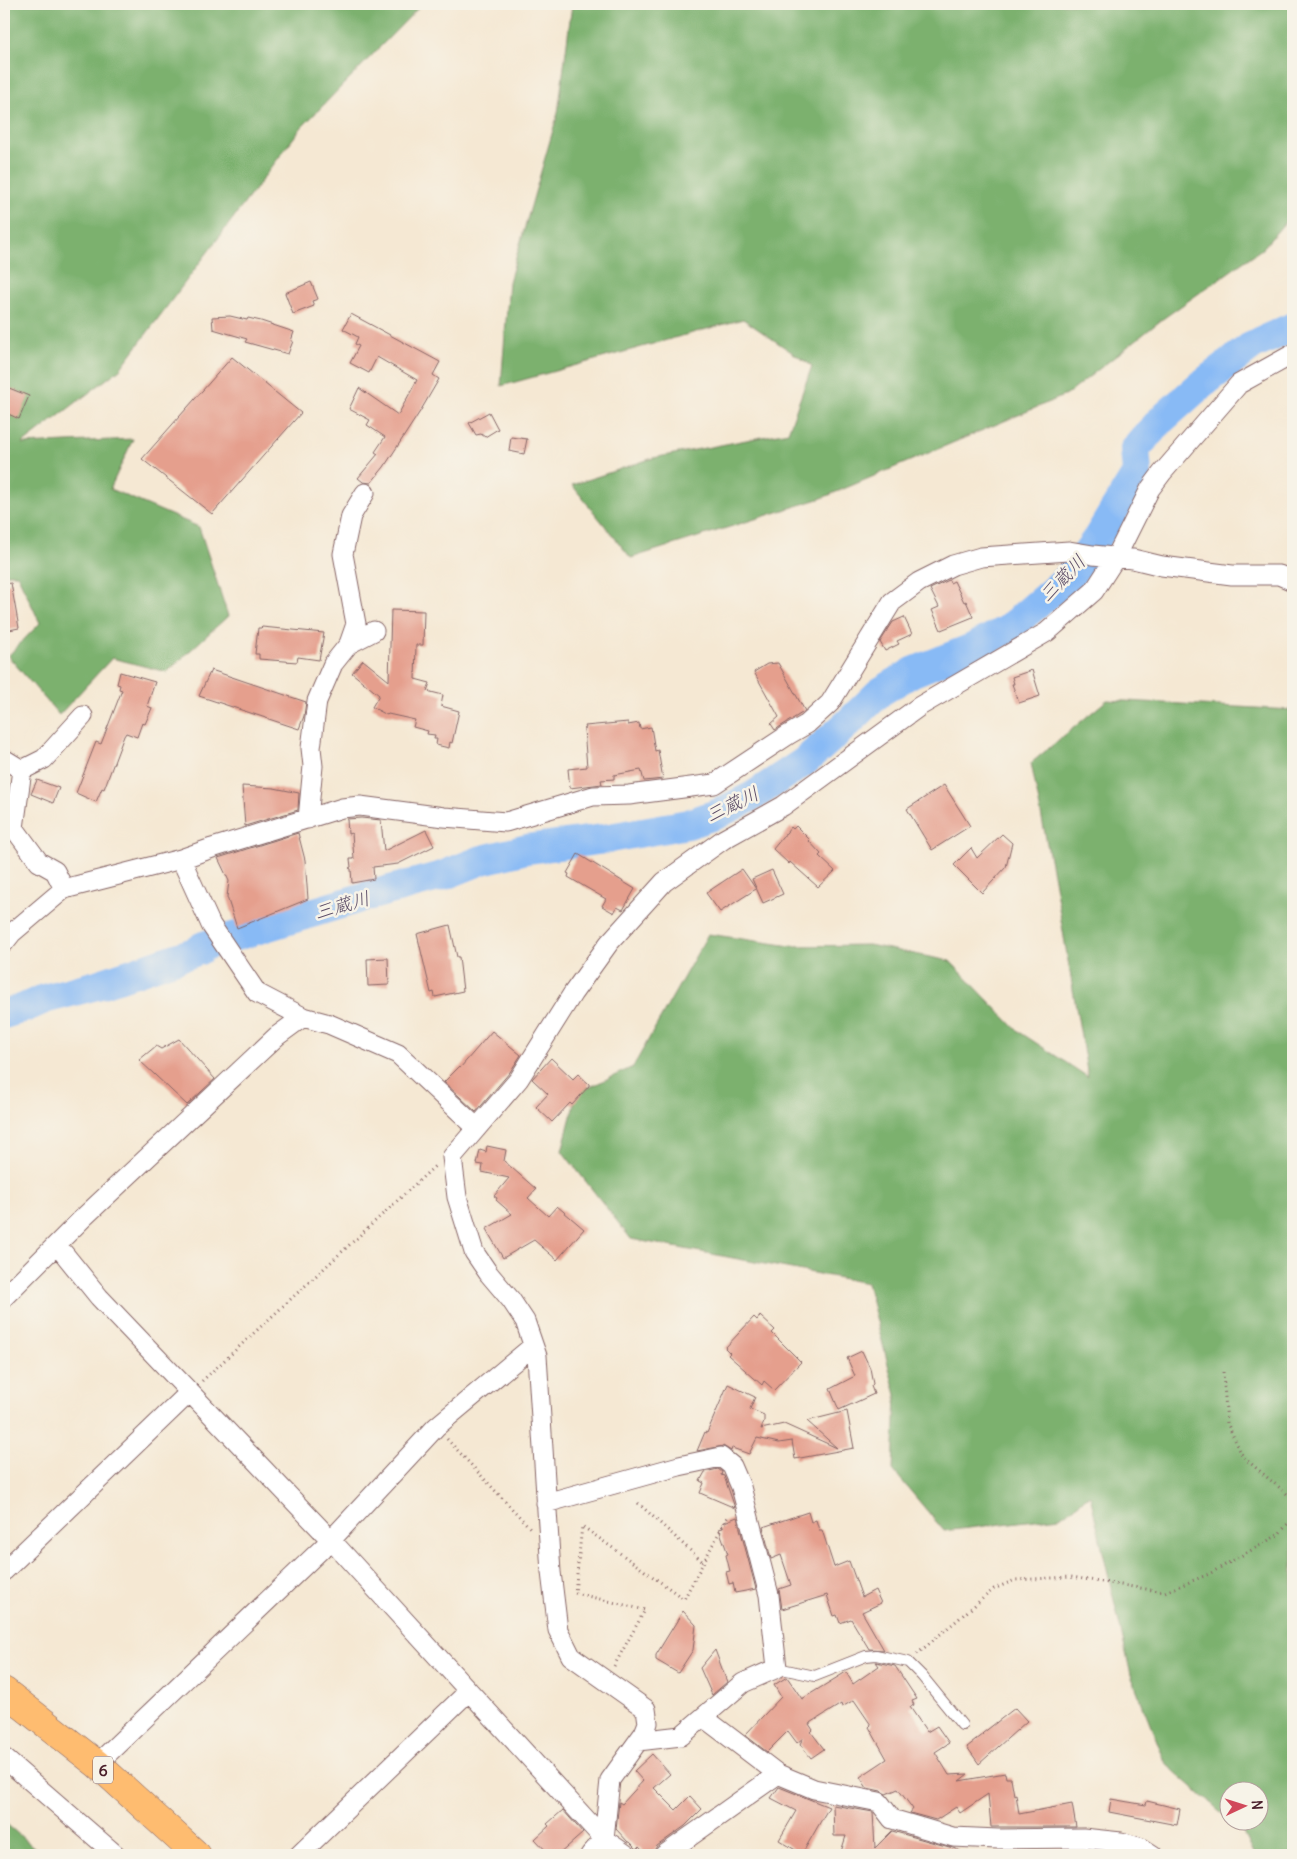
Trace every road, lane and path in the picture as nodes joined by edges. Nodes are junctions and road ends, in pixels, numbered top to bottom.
1 (1293, 354) edge
2 (365, 492) dead end
3 (1116, 557) junction
4 (1293, 581) edge
5 (374, 631) dead end
6 (349, 644) junction
7 (84, 716) dead end
8 (4, 759) edge
9 (22, 770) junction
10 (308, 819) junction
11 (181, 859) junction
12 (64, 889) junction
13 (4, 943) edge
14 (303, 1017) junction
15 (477, 1128) junction
16 (440, 1162) dead end
17 (57, 1245) junction
18 (4, 1297) edge
19 (533, 1346) junction
20 (1223, 1372) dead end
21 (190, 1392) junction
22 (436, 1427) junction
23 (1293, 1499) edge
24 (546, 1503) junction
25 (638, 1503) dead end
26 (729, 1514) dead end
27 (1293, 1518) edge
28 (331, 1540) junction
29 (549, 1548) junction
30 (704, 1563) junction
31 (4, 1571) edge
32 (908, 1662) junction
33 (777, 1668) junction
34 (612, 1669) dead end
35 (4, 1691) edge
36 (468, 1691) junction
37 (703, 1717) junction
38 (962, 1725) dead end
39 (638, 1741) junction
40 (4, 1758) edge
41 (97, 1764) junction
42 (778, 1774) junction
43 (604, 1839) junction
44 (116, 1855) edge
45 (196, 1855) edge
46 (299, 1855) edge
47 (590, 1855) edge
48 (627, 1855) edge
49 (664, 1855) edge
50 (1153, 1855) edge

1 - 3 street
2 - 6 street
3 - 4 street
3 - 10 street
3 - 15 street
5 - 6 street
6 - 10 street
7 - 9 street
8 - 9 street
9 - 12 street
10 - 11 street
11 - 12 street
11 - 14 street
12 - 13 street
14 - 15 street
14 - 17 street
15 - 19 street
16 - 21 path
17 - 18 street
17 - 21 street
19 - 22 street
19 - 24 street
20 - 23 path
21 - 28 street
21 - 31 street
22 - 28 street
22 - 29 path
24 - 29 street
24 - 33 street
25 - 30 path
26 - 30 path
27 - 32 path
28 - 36 street
28 - 41 street
29 - 39 street
30 - 34 path
32 - 33 lane
32 - 38 lane
33 - 37 street
35 - 41 main road, 6
36 - 43 street
36 - 46 street
37 - 39 street
37 - 42 street
39 - 43 street
40 - 44 street
41 - 45 main road, 6
42 - 49 street
42 - 50 street
43 - 47 street
43 - 48 street

